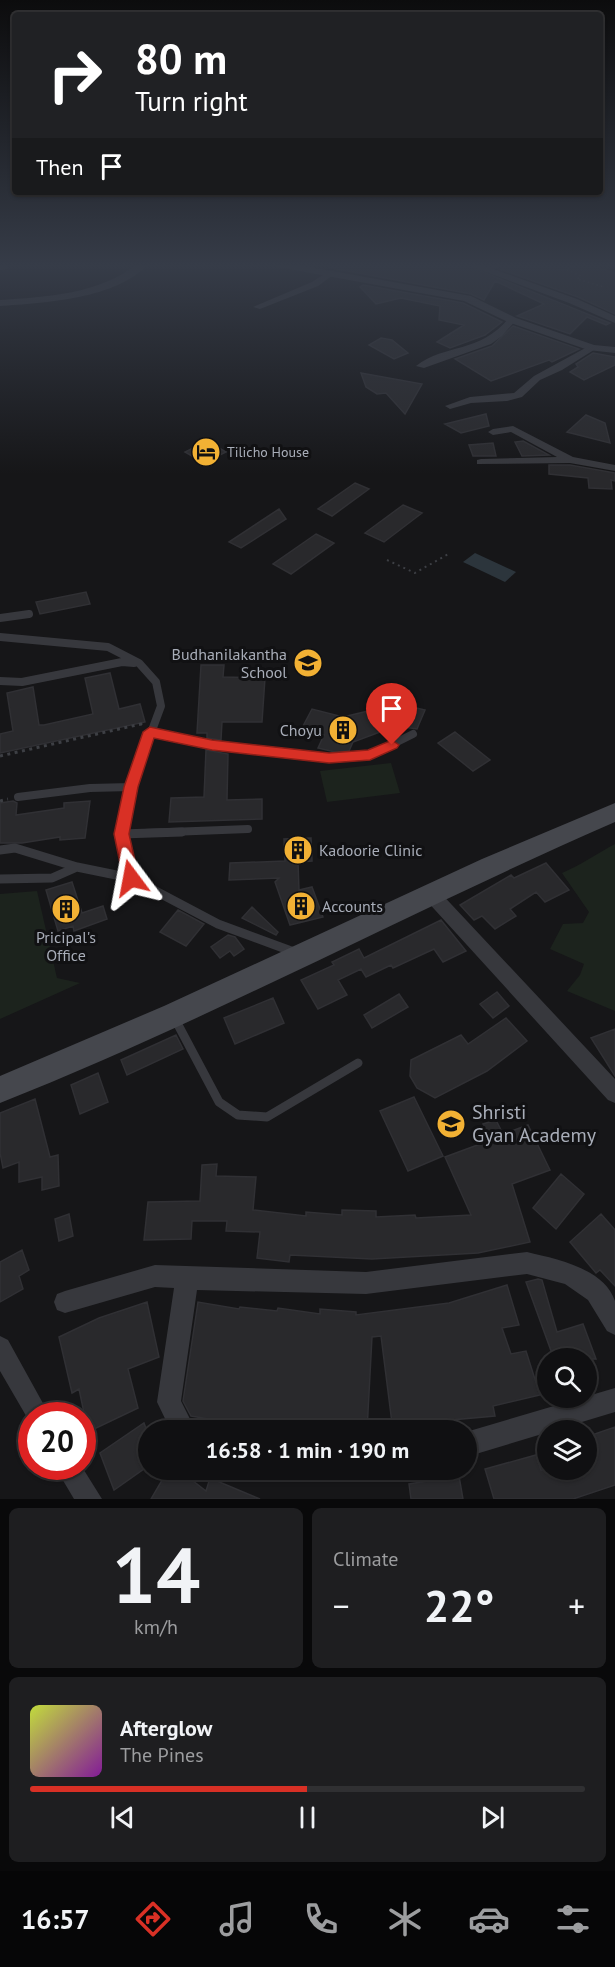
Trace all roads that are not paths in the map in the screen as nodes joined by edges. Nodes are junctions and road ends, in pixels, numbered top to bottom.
1 (501, 334) edge
2 (552, 334) edge
3 (592, 348) junction
4 (615, 350) edge
5 (421, 366) dead end
6 (450, 406) dead end
7 (493, 432) dead end
8 (570, 460) junction
9 (481, 462) dead end
10 (615, 468) edge
11 (29, 614) dead end
12 (0, 618) edge
13 (0, 637) edge
14 (139, 663) junction
15 (0, 681) edge
16 (149, 734) junction
17 (413, 734) dead end
18 (131, 787) junction
19 (18, 797) dead end
20 (615, 812) edge
21 (248, 829) dead end
22 (121, 834) junction
23 (0, 850) edge
24 (77, 867) junction
25 (131, 878) junction
26 (0, 879) edge
27 (431, 894) junction
28 (301, 954) junction
29 (173, 1015) junction
30 (358, 1063) dead end
31 (0, 1090) edge
32 (615, 1093) edge
33 (187, 1278) junction
34 (65, 1302) dead end
35 (615, 1323) edge
36 (0, 1348) edge
37 (615, 1400) edge
38 (30, 1402) edge
39 (178, 1420) edge
40 (477, 1442) edge
41 (77, 1480) edge
42 (89, 1499) edge

1 - 5 street
2 - 3 street
3 - 4 street
3 - 6 street
7 - 8 street
8 - 9 street
8 - 10 street
11 - 12 lane
13 - 14 lane
14 - 15 lane
14 - 16 lane
16 - 17 lane
16 - 18 lane
18 - 19 lane
18 - 22 lane
20 - 27 main road
21 - 22 lane
22 - 25 lane
23 - 24 lane
24 - 25 lane
24 - 26 lane
25 - 28 lane
27 - 28 main road
27 - 32 street
28 - 29 main road
29 - 30 lane
29 - 31 main road
33 - 34 street
33 - 35 street
33 - 39 street
36 - 38 street
37 - 40 street
41 - 42 street

